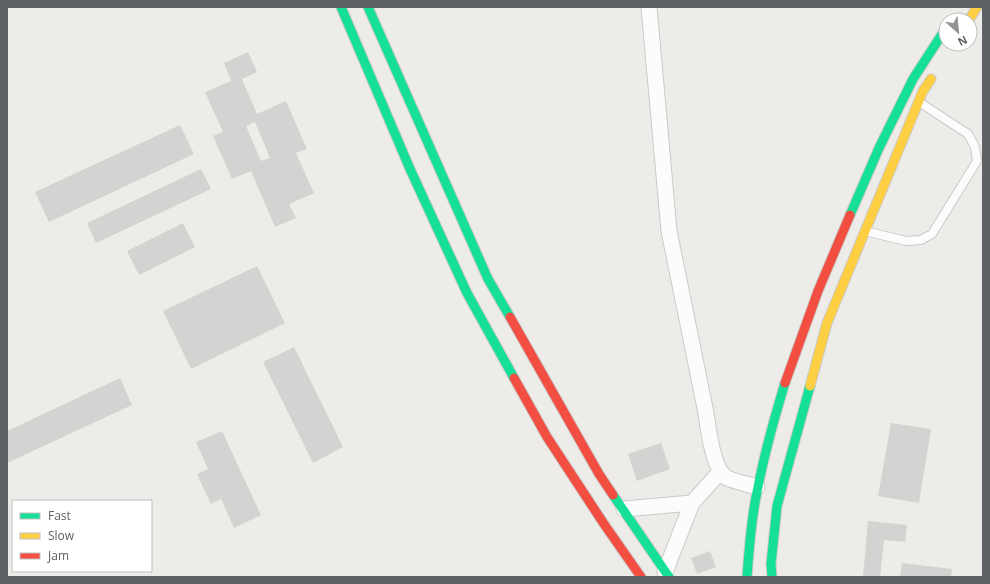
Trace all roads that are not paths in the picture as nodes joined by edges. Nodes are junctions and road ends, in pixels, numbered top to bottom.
1 (341, 7) edge
2 (368, 7) edge
3 (649, 7) edge
4 (938, 41) edge
5 (936, 71) dead end
6 (919, 102) junction
7 (865, 231) junction
8 (720, 472) junction
9 (757, 487) junction
10 (692, 503) junction
11 (624, 509) junction
12 (667, 574) edge
13 (641, 577) edge
14 (747, 577) edge
15 (772, 577) edge

1 - 13 street
2 - 11 street
3 - 8 street
4 - 9 street
5 - 6 street
6 - 7 street
6 - 7 lane
7 - 15 street
8 - 9 street
8 - 10 street
9 - 14 street
10 - 11 street
10 - 12 street
11 - 12 street

